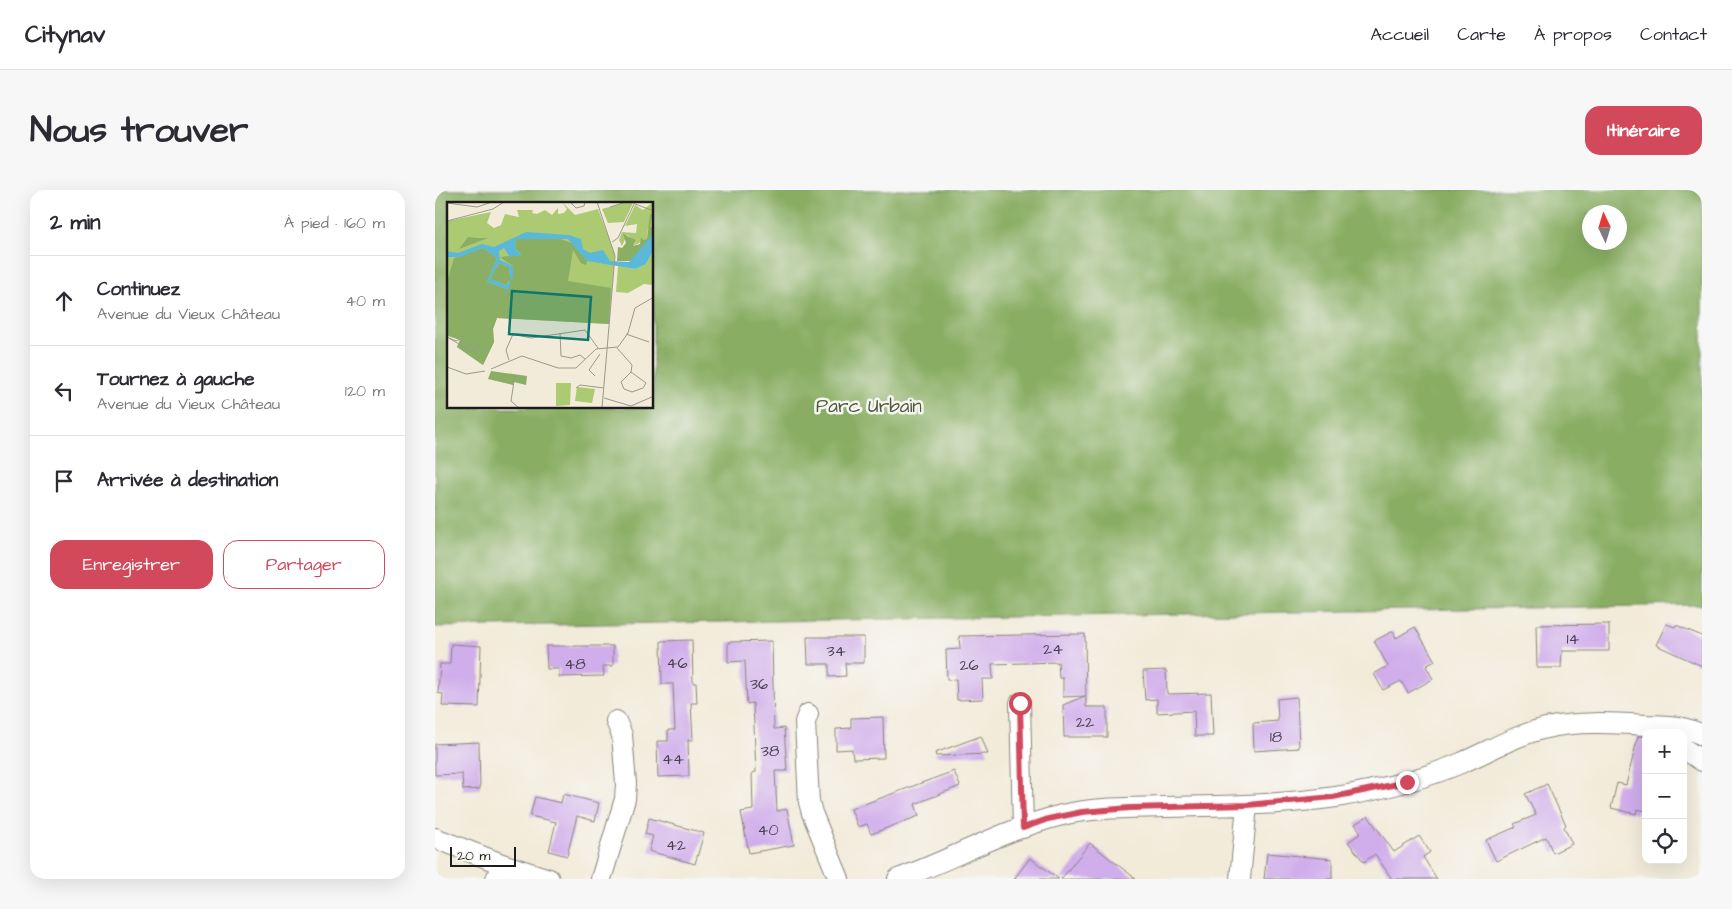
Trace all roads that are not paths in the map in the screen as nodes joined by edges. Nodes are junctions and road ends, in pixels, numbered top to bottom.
1 (1020, 703) dead end
2 (809, 714) dead end
3 (616, 721) dead end
4 (1655, 729) edge
5 (1702, 735) edge
6 (1687, 751) edge
7 (1702, 760) edge
8 (1247, 805) junction
9 (1023, 828) junction
10 (435, 838) edge
11 (499, 871) edge
12 (549, 879) edge
13 (601, 879) edge
14 (839, 879) edge
15 (898, 879) edge
16 (1240, 879) edge

1 - 9 street
2 - 14 street
3 - 13 street
4 - 5 street
4 - 8 street
6 - 7 street
8 - 9 street
8 - 16 street
9 - 15 street
10 - 11 street
11 - 12 street

